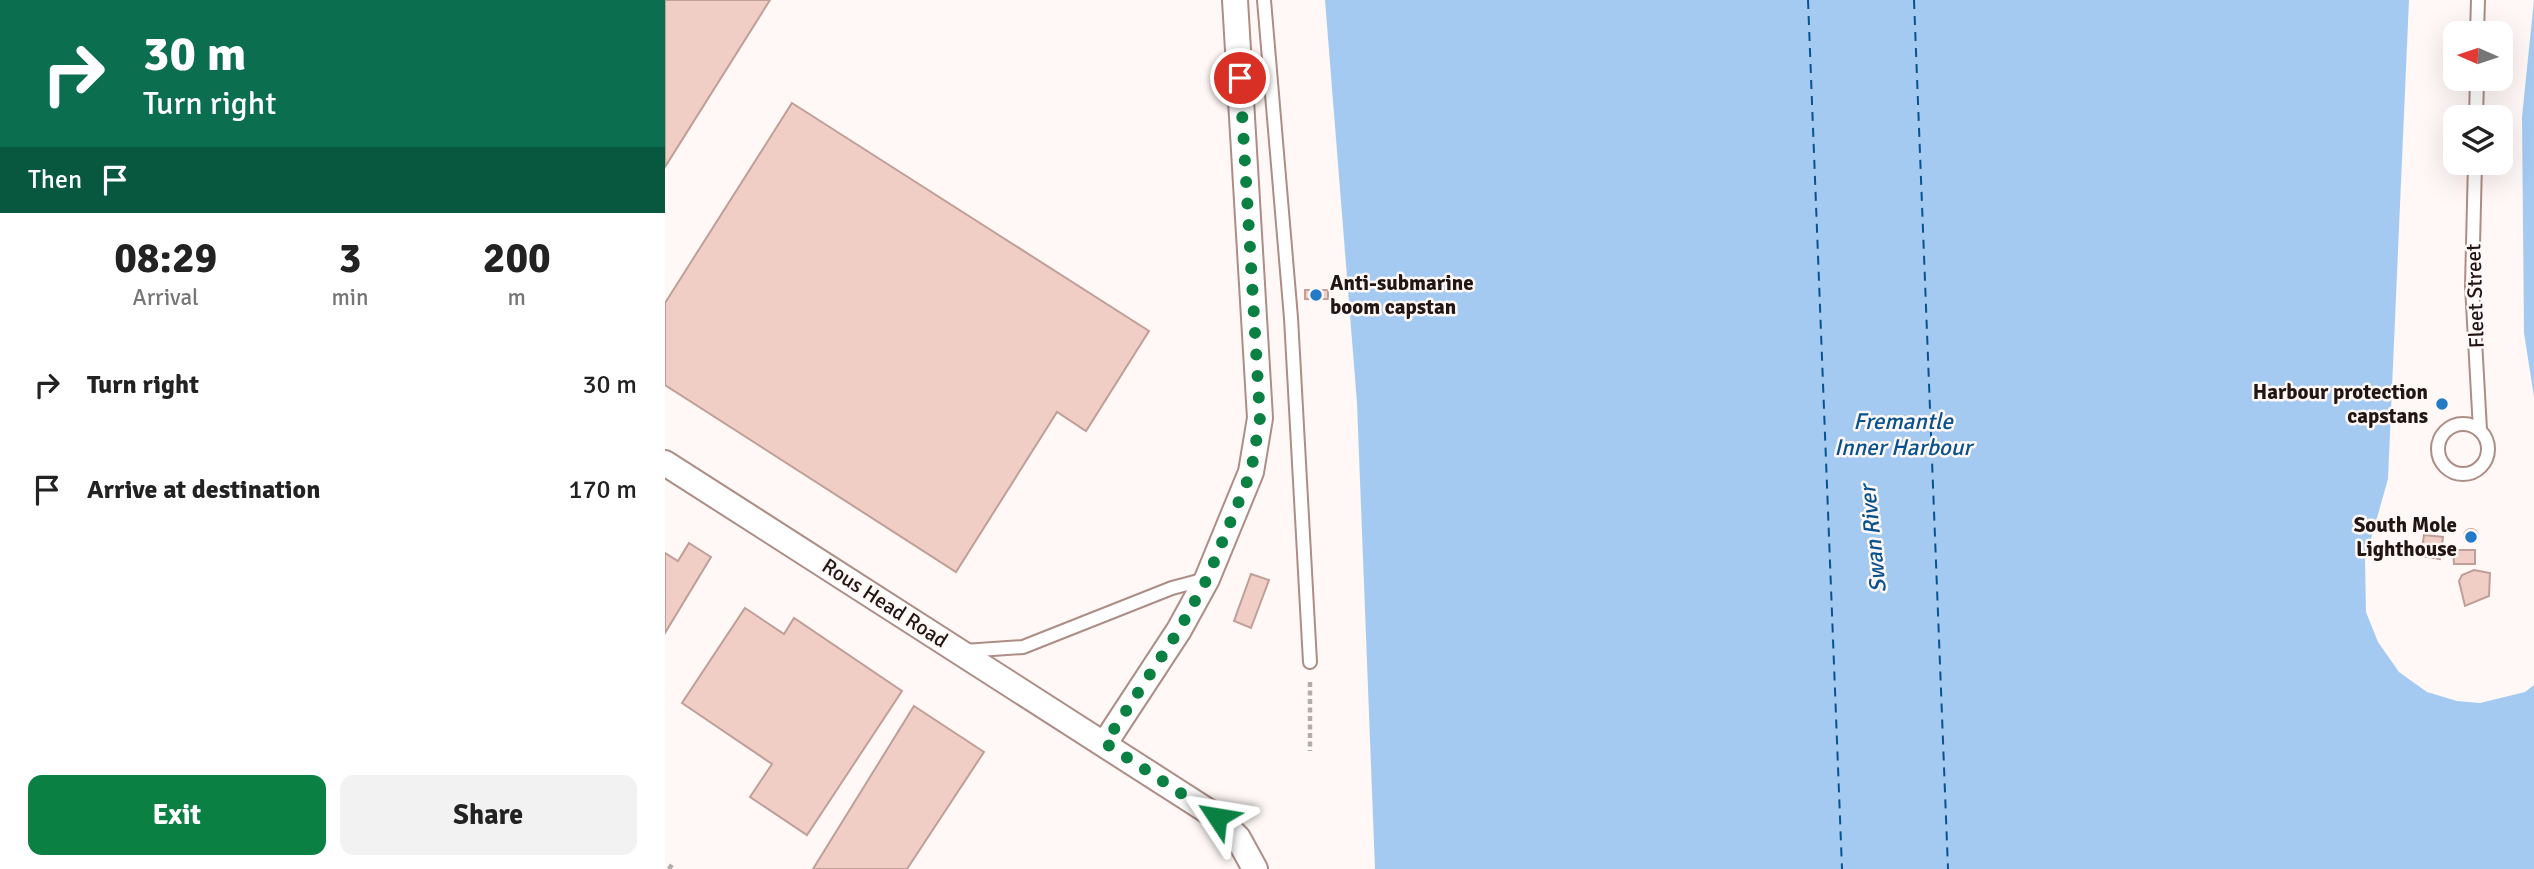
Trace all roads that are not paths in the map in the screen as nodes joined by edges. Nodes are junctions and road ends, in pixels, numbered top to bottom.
1 (1235, 0) edge
2 (1264, 0) edge
3 (2478, 0) edge
4 (2477, 21) edge
5 (2475, 175) edge
6 (2480, 430) junction
7 (665, 463) edge
8 (1207, 579) junction
9 (960, 651) junction
10 (1310, 662) road end
11 (1105, 743) junction
12 (1255, 869) edge

1 - 8 street
2 - 10 lane
3 - 4 lane
5 - 6 lane, Fleet Street
6 - 6 lane, Fleet Street
7 - 9 street, Rous Head Road
8 - 9 lane
8 - 11 street
9 - 11 street, Rous Head Road
11 - 12 street, Rous Head Road

